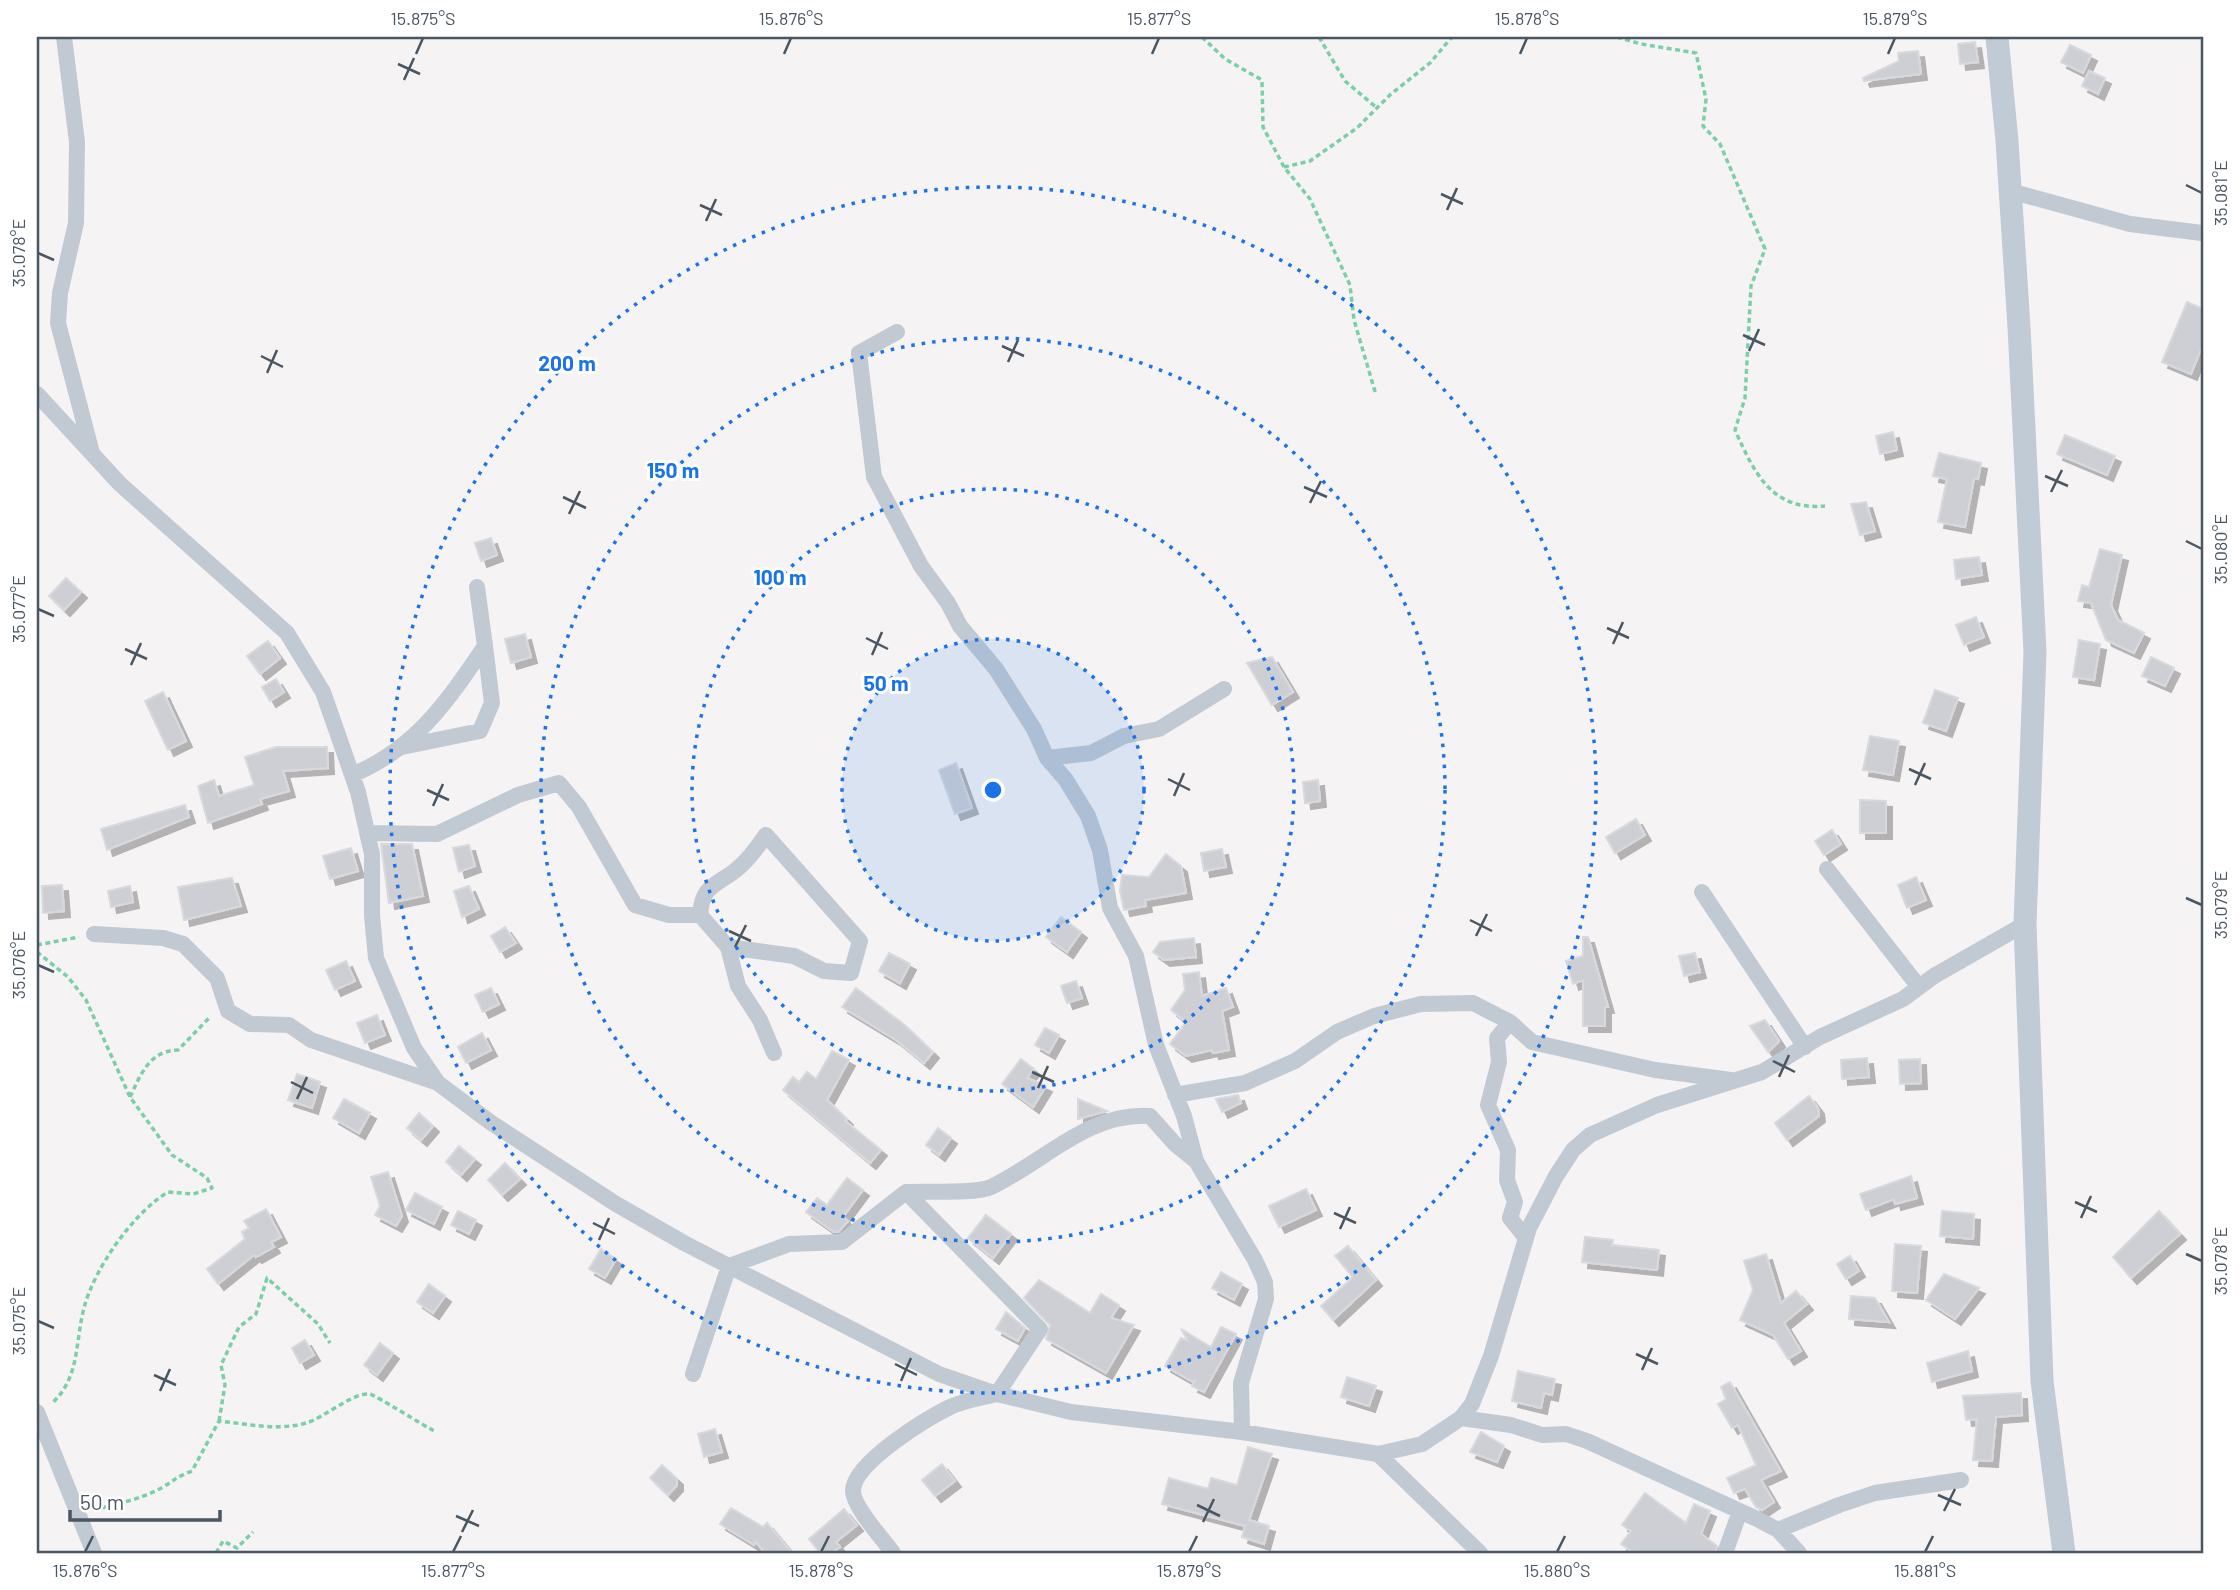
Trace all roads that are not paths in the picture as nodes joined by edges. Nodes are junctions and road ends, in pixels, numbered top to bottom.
1 (64, 37) edge
2 (1997, 37) edge
3 (2010, 191) junction
4 (2202, 233) edge
5 (897, 332) dead end
6 (37, 394) edge
7 (92, 455) junction
8 (477, 587) dead end
9 (485, 646) junction
10 (1224, 689) dead end
11 (400, 747) junction
12 (1047, 758) junction
13 (352, 775) junction
14 (367, 833) junction
15 (1827, 869) dead end
16 (1702, 892) dead end
17 (700, 915) junction
18 (2025, 924) junction
19 (93, 934) road end
20 (728, 947) junction
21 (1919, 987) junction
22 (1510, 1023) junction
23 (1805, 1047) junction
24 (774, 1053) dead end
25 (1737, 1080) junction
26 (438, 1083) junction
27 (1175, 1095) junction
28 (1196, 1161) junction
29 (906, 1192) junction
30 (1526, 1238) junction
31 (729, 1266) junction
32 (693, 1374) dead end
33 (997, 1394) junction
34 (38, 1413) edge
35 (1461, 1418) junction
36 (1242, 1432) junction
37 (1378, 1454) junction
38 (1961, 1479) dead end
39 (1740, 1511) junction
40 (1778, 1530) junction
41 (94, 1553) edge
42 (893, 1553) edge
43 (1480, 1553) edge
44 (1724, 1553) edge
45 (1800, 1553) edge
46 (2064, 1553) edge

1 - 7 street
2 - 3 street
3 - 4 street
3 - 18 street
5 - 12 street
6 - 7 street
7 - 13 street
8 - 9 street
9 - 11 street
9 - 11 street
10 - 12 street
11 - 13 street
12 - 27 street
13 - 14 street
14 - 17 street
14 - 26 street
15 - 21 street
16 - 23 street
17 - 20 street
17 - 20 street
18 - 21 street
18 - 46 street
19 - 26 street
20 - 24 street
21 - 23 street
22 - 25 street
22 - 27 street
22 - 30 street
23 - 25 street
25 - 30 street
26 - 31 street
27 - 28 street
28 - 29 street
28 - 36 street
29 - 31 street
29 - 33 street
30 - 35 street
31 - 32 street
31 - 33 street
33 - 36 street
33 - 42 street
34 - 41 street
35 - 37 street
35 - 39 street
36 - 37 street
37 - 43 street
38 - 40 street
39 - 40 street
39 - 44 street
40 - 45 street

